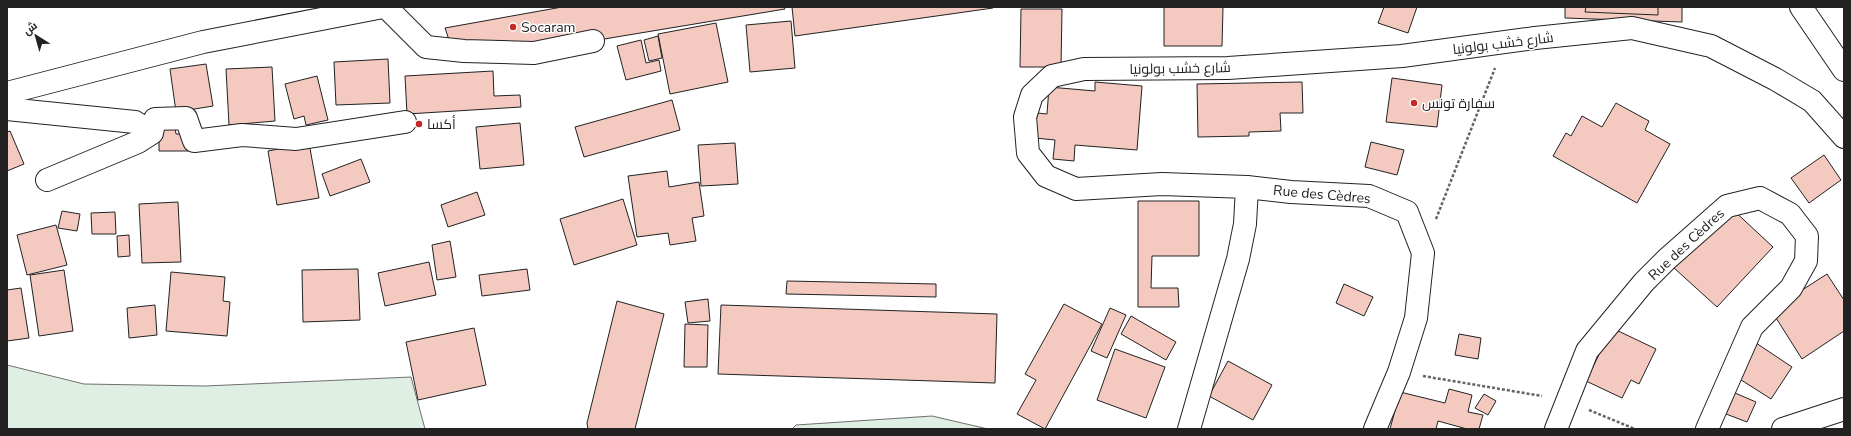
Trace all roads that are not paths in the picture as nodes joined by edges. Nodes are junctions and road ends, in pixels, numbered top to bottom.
1 (384, 7) edge
2 (1801, 7) edge
3 (593, 41) dead end
4 (1844, 70) edge
5 (7, 93) edge
6 (7, 109) edge
7 (405, 122) dead end
8 (152, 133) junction
9 (1844, 137) edge
10 (47, 180) dead end
11 (1247, 187) junction
12 (1844, 409) edge
13 (1189, 429) edge
14 (1375, 429) edge
15 (1556, 429) edge
16 (1707, 429) edge
17 (1783, 429) edge

1 - 3 street
1 - 5 street
2 - 4 street
6 - 8 street
7 - 8 street
8 - 10 street
9 - 11 street, شارع خشب بولونيا
11 - 13 street
11 - 14 street, Rue des Cèdres
12 - 17 street
15 - 16 street, Rue des Cèdres

